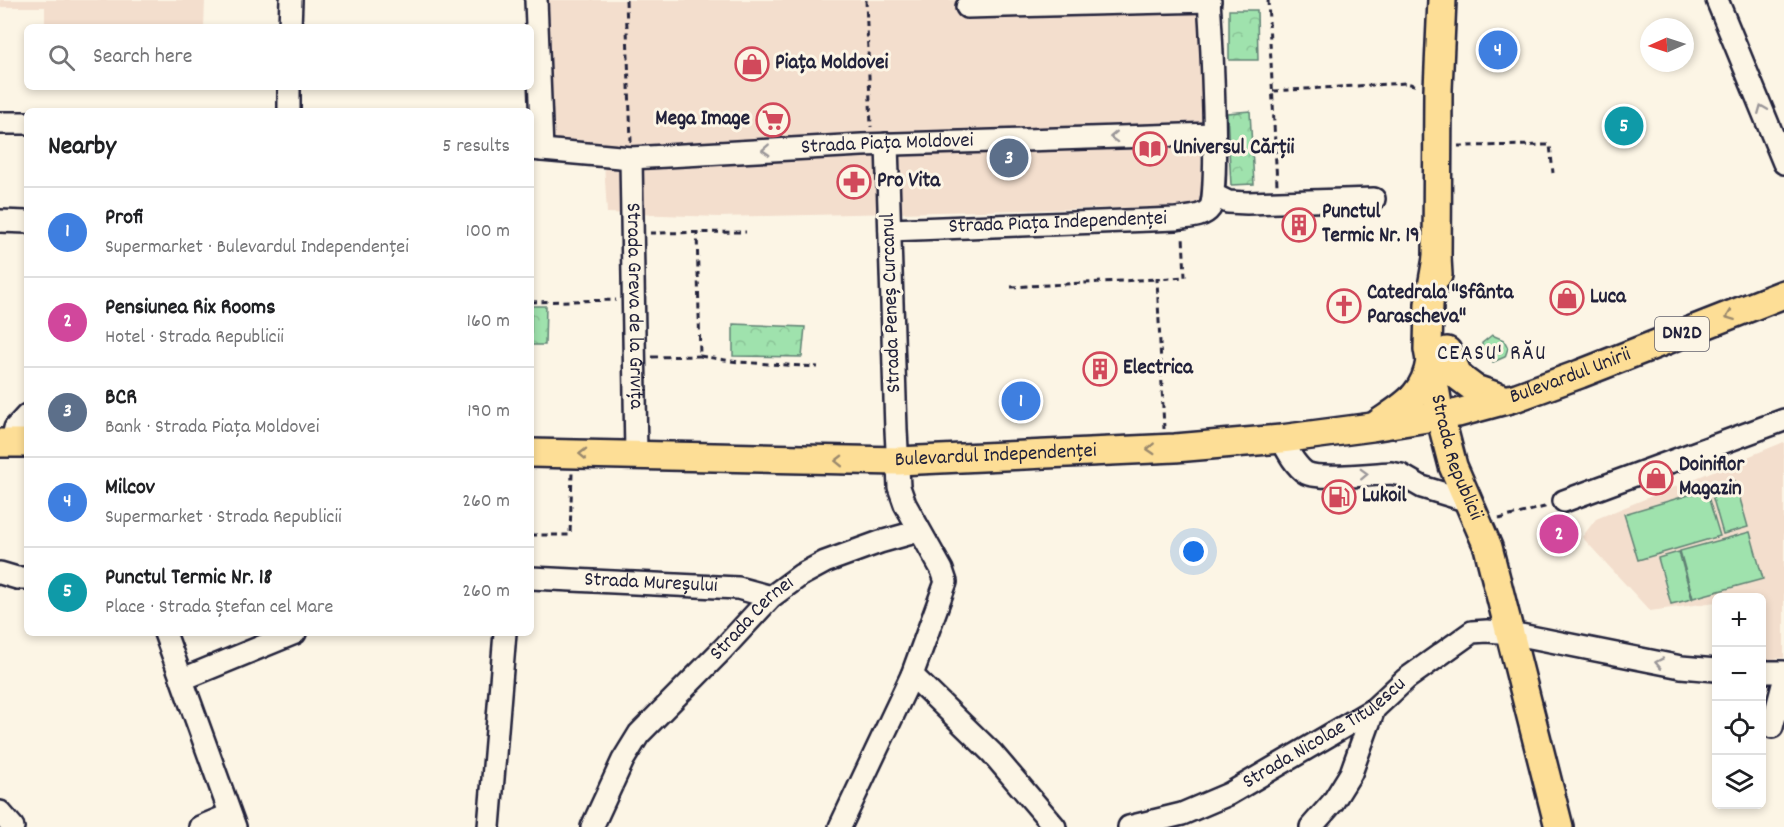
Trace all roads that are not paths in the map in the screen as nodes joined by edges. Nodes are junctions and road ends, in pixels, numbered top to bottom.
1 (291, 0) edge
2 (536, 0) edge
3 (1442, 0) edge
4 (1717, 0) edge
5 (1209, 1) edge
6 (967, 7) dead end
7 (290, 24) edge
8 (290, 90) edge
9 (289, 108) edge
10 (0, 123) edge
11 (24, 123) edge
12 (1214, 134) junction
13 (879, 144) junction
14 (537, 149) edge
15 (631, 158) junction
16 (1784, 163) edge
17 (1214, 195) junction
18 (1374, 199) dead end
19 (0, 221) edge
20 (24, 222) edge
21 (890, 230) junction
22 (1784, 294) edge
23 (1438, 355) junction
24 (1508, 400) junction
25 (1449, 415) junction
26 (1784, 420) edge
27 (1372, 428) junction
28 (1281, 439) junction
29 (534, 453) edge
30 (636, 454) junction
31 (897, 462) junction
32 (1468, 501) junction
33 (1564, 501) road end
34 (919, 531) junction
35 (1487, 535) junction
36 (0, 573) edge
37 (24, 578) edge
38 (534, 578) edge
39 (771, 597) junction
40 (1511, 633) junction
41 (166, 636) edge
42 (283, 636) edge
43 (505, 636) edge
44 (1712, 670) edge
45 (1766, 672) edge
46 (1784, 672) edge
47 (912, 675) junction
48 (183, 680) junction
49 (1784, 681) edge
50 (1374, 709) junction
51 (1772, 727) dead end
52 (0, 812) edge
53 (232, 821) edge
54 (13, 827) edge
55 (200, 827) edge
56 (489, 827) edge
57 (592, 827) edge
58 (840, 827) edge
59 (1055, 827) edge
60 (1129, 827) edge
61 (1311, 827) edge
62 (1559, 827) edge

1 - 7 street
2 - 14 street
3 - 23 main road, Strada Republicii
16 -> 4 street
5 - 6 street
5 - 12 street
8 - 9 street
10 - 11 street
12 -> 13 street, Strada Piața Moldovei
12 - 17 street
13 -> 15 street, Strada Piața Moldovei
13 - 21 street, Strada Peneș Curcanul
14 - 15 street, Strada Piața Moldovei
15 - 30 street, Strada Greva de la Grivița
17 - 18 street
17 - 21 street, Strada Piața Independenței
19 - 20 street
21 - 31 street, Strada Peneș Curcanul
22 -> 24 main road, Bulevardul Unirii / DN2D
23 - 24 main road
23 - 25 main road, Strada Republicii
23 - 27 main road
24 - 25 main road, Bulevardul Unirii
25 - 27 main road, Bulevardul Independenței
25 - 32 main road, Strada Republicii
25 - 35 main road, Strada Republicii
26 - 33 street
27 - 28 main road, Bulevardul Independenței
28 -> 31 main road, Bulevardul Independenței
28 -> 32 street
30 -> 29 main road, Bulevardul Independenței
31 -> 30 main road, Bulevardul Independenței
31 - 34 street
32 - 35 main road, Strada Republicii
34 - 39 street, Strada Cernei
34 - 47 street
35 - 40 main road, Strada Republicii
36 - 37 street
38 - 39 street, Strada Mureșului
39 - 57 street, Strada Cernei
44 -> 40 street, Strada Nicolae Titulescu
40 - 50 street, Strada Nicolae Titulescu
40 - 62 main road, Strada Republicii
41 - 48 street
42 - 48 street
43 - 56 street
45 - 46 street
47 - 58 street
47 - 59 street
48 - 53 street
49 - 51 street
50 - 60 street, Strada Nicolae Titulescu
50 - 61 street
52 - 54 street
53 - 55 street

